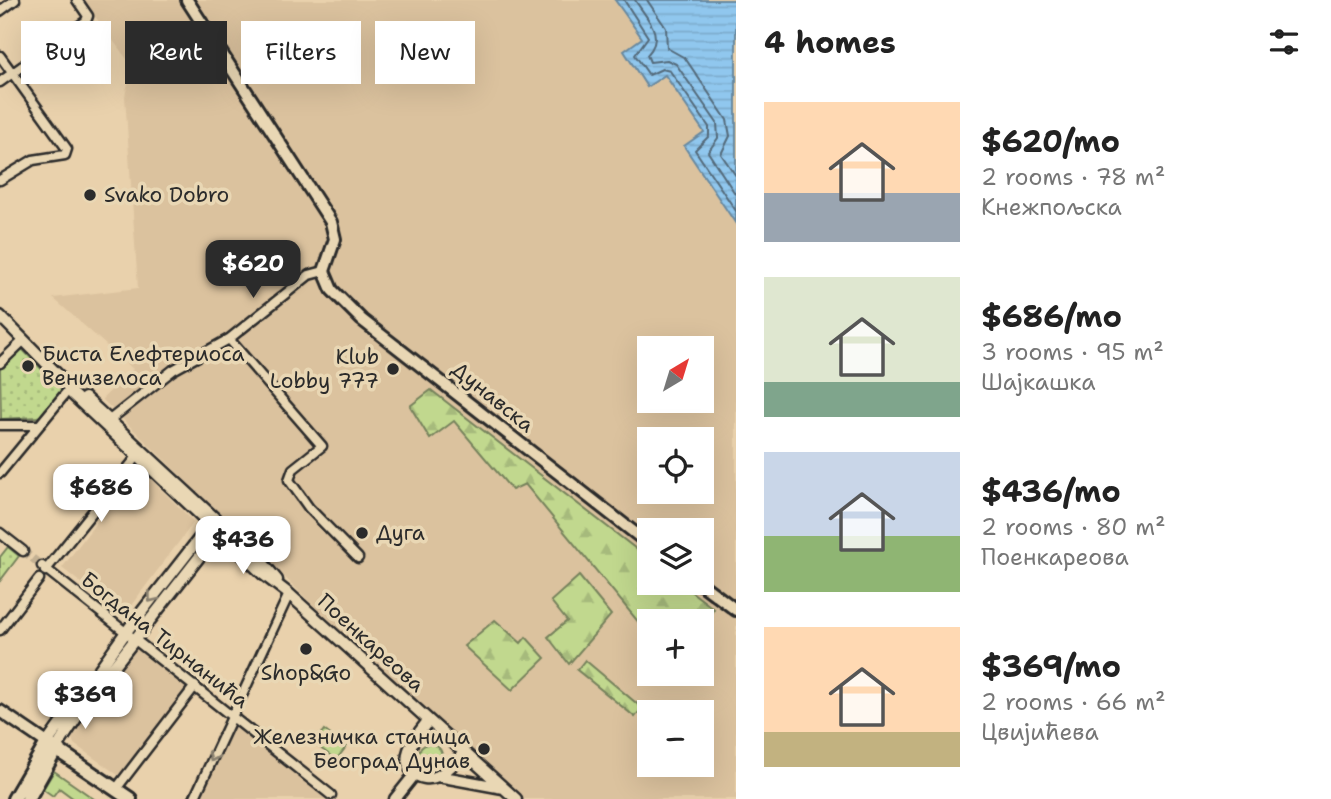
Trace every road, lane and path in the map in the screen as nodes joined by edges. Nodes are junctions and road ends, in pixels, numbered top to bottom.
1 (15, 0) edge
2 (77, 0) edge
3 (187, 0) edge
4 (0, 11) edge
5 (0, 56) edge
6 (13, 73) junction
7 (0, 82) edge
8 (0, 180) edge
9 (324, 271) junction
10 (0, 316) edge
11 (229, 339) junction
12 (24, 340) junction
13 (0, 363) edge
14 (70, 388) junction
15 (106, 423) junction
16 (0, 425) edge
17 (38, 425) junction
18 (140, 454) junction
19 (0, 473) edge
20 (216, 525) junction
21 (0, 533) edge
22 (637, 535) edge
23 (23, 551) tunnel mouth
24 (358, 558) dead end
25 (43, 572) junction
26 (289, 594) junction
27 (714, 594) edge
28 (736, 610) edge
29 (0, 631) edge
30 (126, 632) junction
31 (135, 639) junction
32 (195, 686) junction
33 (0, 710) edge
34 (234, 717) junction
35 (428, 721) junction
36 (52, 746) junction
37 (464, 753) junction
38 (415, 774) junction
39 (438, 776) junction
40 (503, 788) junction
41 (116, 789) junction
42 (331, 795) dead end
43 (14, 799) edge
44 (28, 799) edge
45 (130, 799) edge
46 (194, 799) edge
47 (395, 799) edge
48 (516, 799) edge

1 - 4 street
2 - 6 street
3 - 9 main road
5 - 6 street
6 - 7 street
6 - 8 street
9 - 11 street
9 - 22 main road, Дунавска
10 - 12 street, Поенкареова
11 - 15 street
11 - 24 street
12 - 13 street
12 - 14 street, Поенкареова
14 - 15 street, Поенкареова
14 - 17 street
15 - 18 street, Поенкареова
16 - 17 street
17 - 19 street
18 - 20 street, Поенкареова
18 - 25 street
20 - 26 street, Поенкареова
20 -> 30 street
20 - 31 street
21 - 23 street
25 - 29 street
25 - 30 street, Богдана Тирнанића
26 - 34 street
26 - 35 street, Поенкареова
27 - 28 main road
30 - 31 street, Богдана Тирнанића
30 - 36 street
31 - 32 street, Богдана Тирнанића
31 - 36 street
32 - 34 street, Богдана Тирнанића
32 - 41 street
33 - 36 main road
34 - 42 street, Богдана Тирнанића
34 -> 46 street
35 - 37 street, Поенкареова
35 - 38 street, Поенкареова
36 - 41 main road
36 - 43 main road
36 - 44 main road
37 - 39 street
37 - 40 street, Поенкареова
38 - 39 street
38 - 47 street
39 - 40 street
40 - 48 street, Поенкареова
41 - 45 main road

